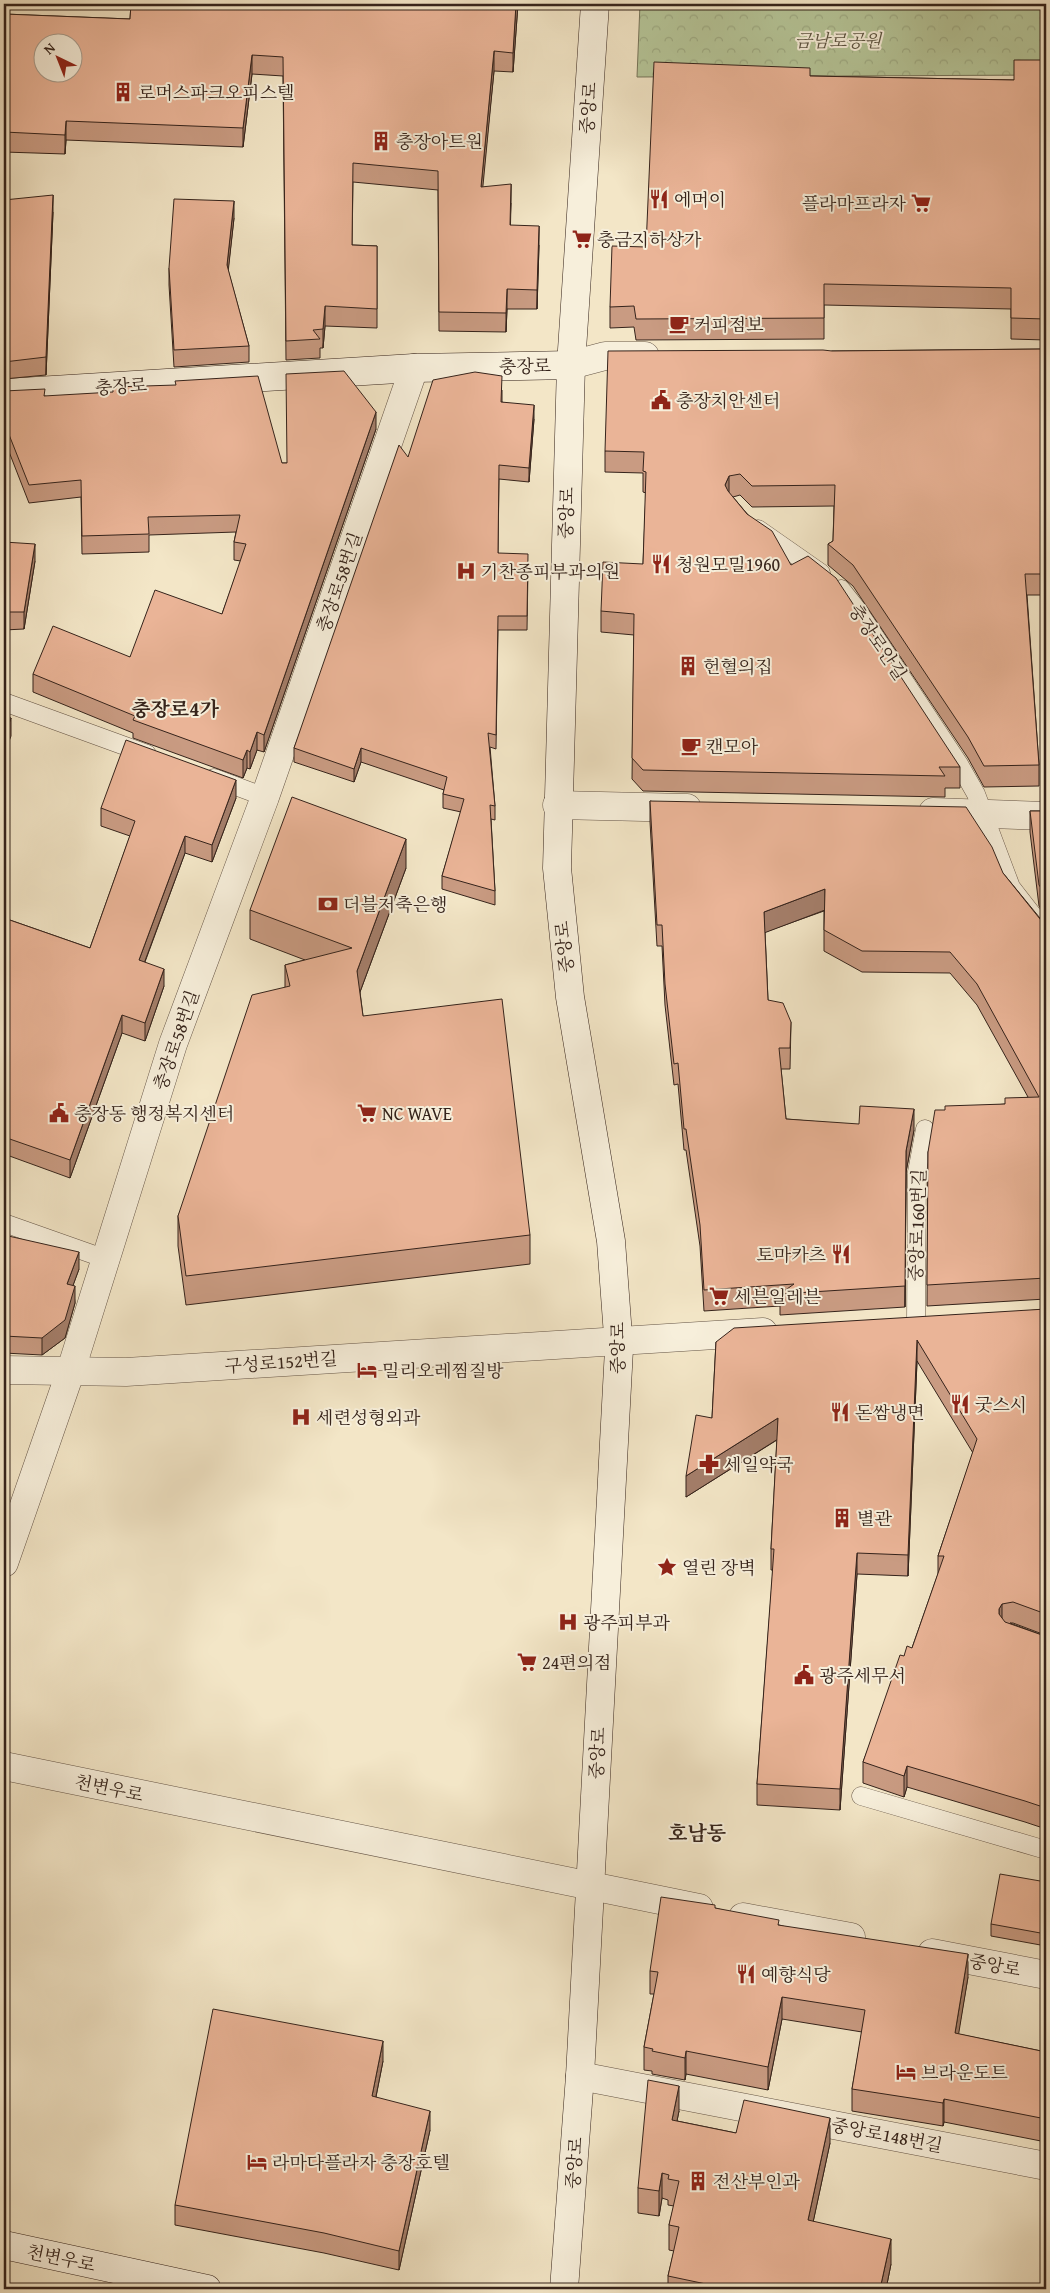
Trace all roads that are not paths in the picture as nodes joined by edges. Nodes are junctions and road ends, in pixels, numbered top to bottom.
1 (595, 4) edge
2 (671, 356) edge
3 (571, 365) junction
4 (414, 368) junction
5 (4, 393) edge
6 (748, 519) edge
7 (4, 702) edge
8 (162, 759) edge
9 (200, 773) edge
10 (265, 797) junction
11 (557, 805) junction
12 (715, 808) edge
13 (912, 812) edge
14 (981, 813) junction
15 (1046, 816) edge
16 (1046, 932) edge
17 (925, 1129) dead end
18 (4, 1223) edge
19 (106, 1259) junction
20 (944, 1320) edge
21 (916, 1322) junction
22 (886, 1324) edge
23 (787, 1330) edge
24 (619, 1341) junction
25 (4, 1370) edge
26 (70, 1372) junction
27 (4, 1563) edge
28 (4, 1766) edge
29 (861, 1796) dead end
30 (1046, 1850) edge
31 (590, 1887) junction
32 (873, 1942) edge
33 (912, 1949) edge
34 (1046, 1974) edge
35 (580, 2076) junction
36 (1046, 2166) edge
37 (4, 2245) edge
38 (207, 2289) edge
39 (564, 2289) edge

1 - 3 street, 중앙로
2 - 3 street, 충장로
3 - 4 street, 충장로
3 - 11 street, 중앙로
4 - 5 street, 충장로
4 - 10 street, 충장로58번길
6 - 14 lane, 충장로안길
7 - 8 lane
9 - 10 lane
10 - 19 street, 충장로58번길
11 - 12 street
11 - 24 street, 중앙로
13 - 14 street
14 - 15 street
14 - 16 lane
17 - 21 lane, 중앙로160번길
18 - 19 lane
19 - 26 street, 충장로58번길
20 - 21 street
21 - 22 street
23 - 24 street
24 - 26 street, 구성로152번길
24 - 31 street, 중앙로
25 - 26 street, 구성로152번길
26 - 27 street
28 - 31 street, 천변우로
29 - 30 lane
31 - 32 street
31 - 35 street, 중앙로
33 - 34 street, 중앙로
35 - 36 street, 중앙로148번길
35 - 39 street, 중앙로
37 - 38 street, 천변우로

